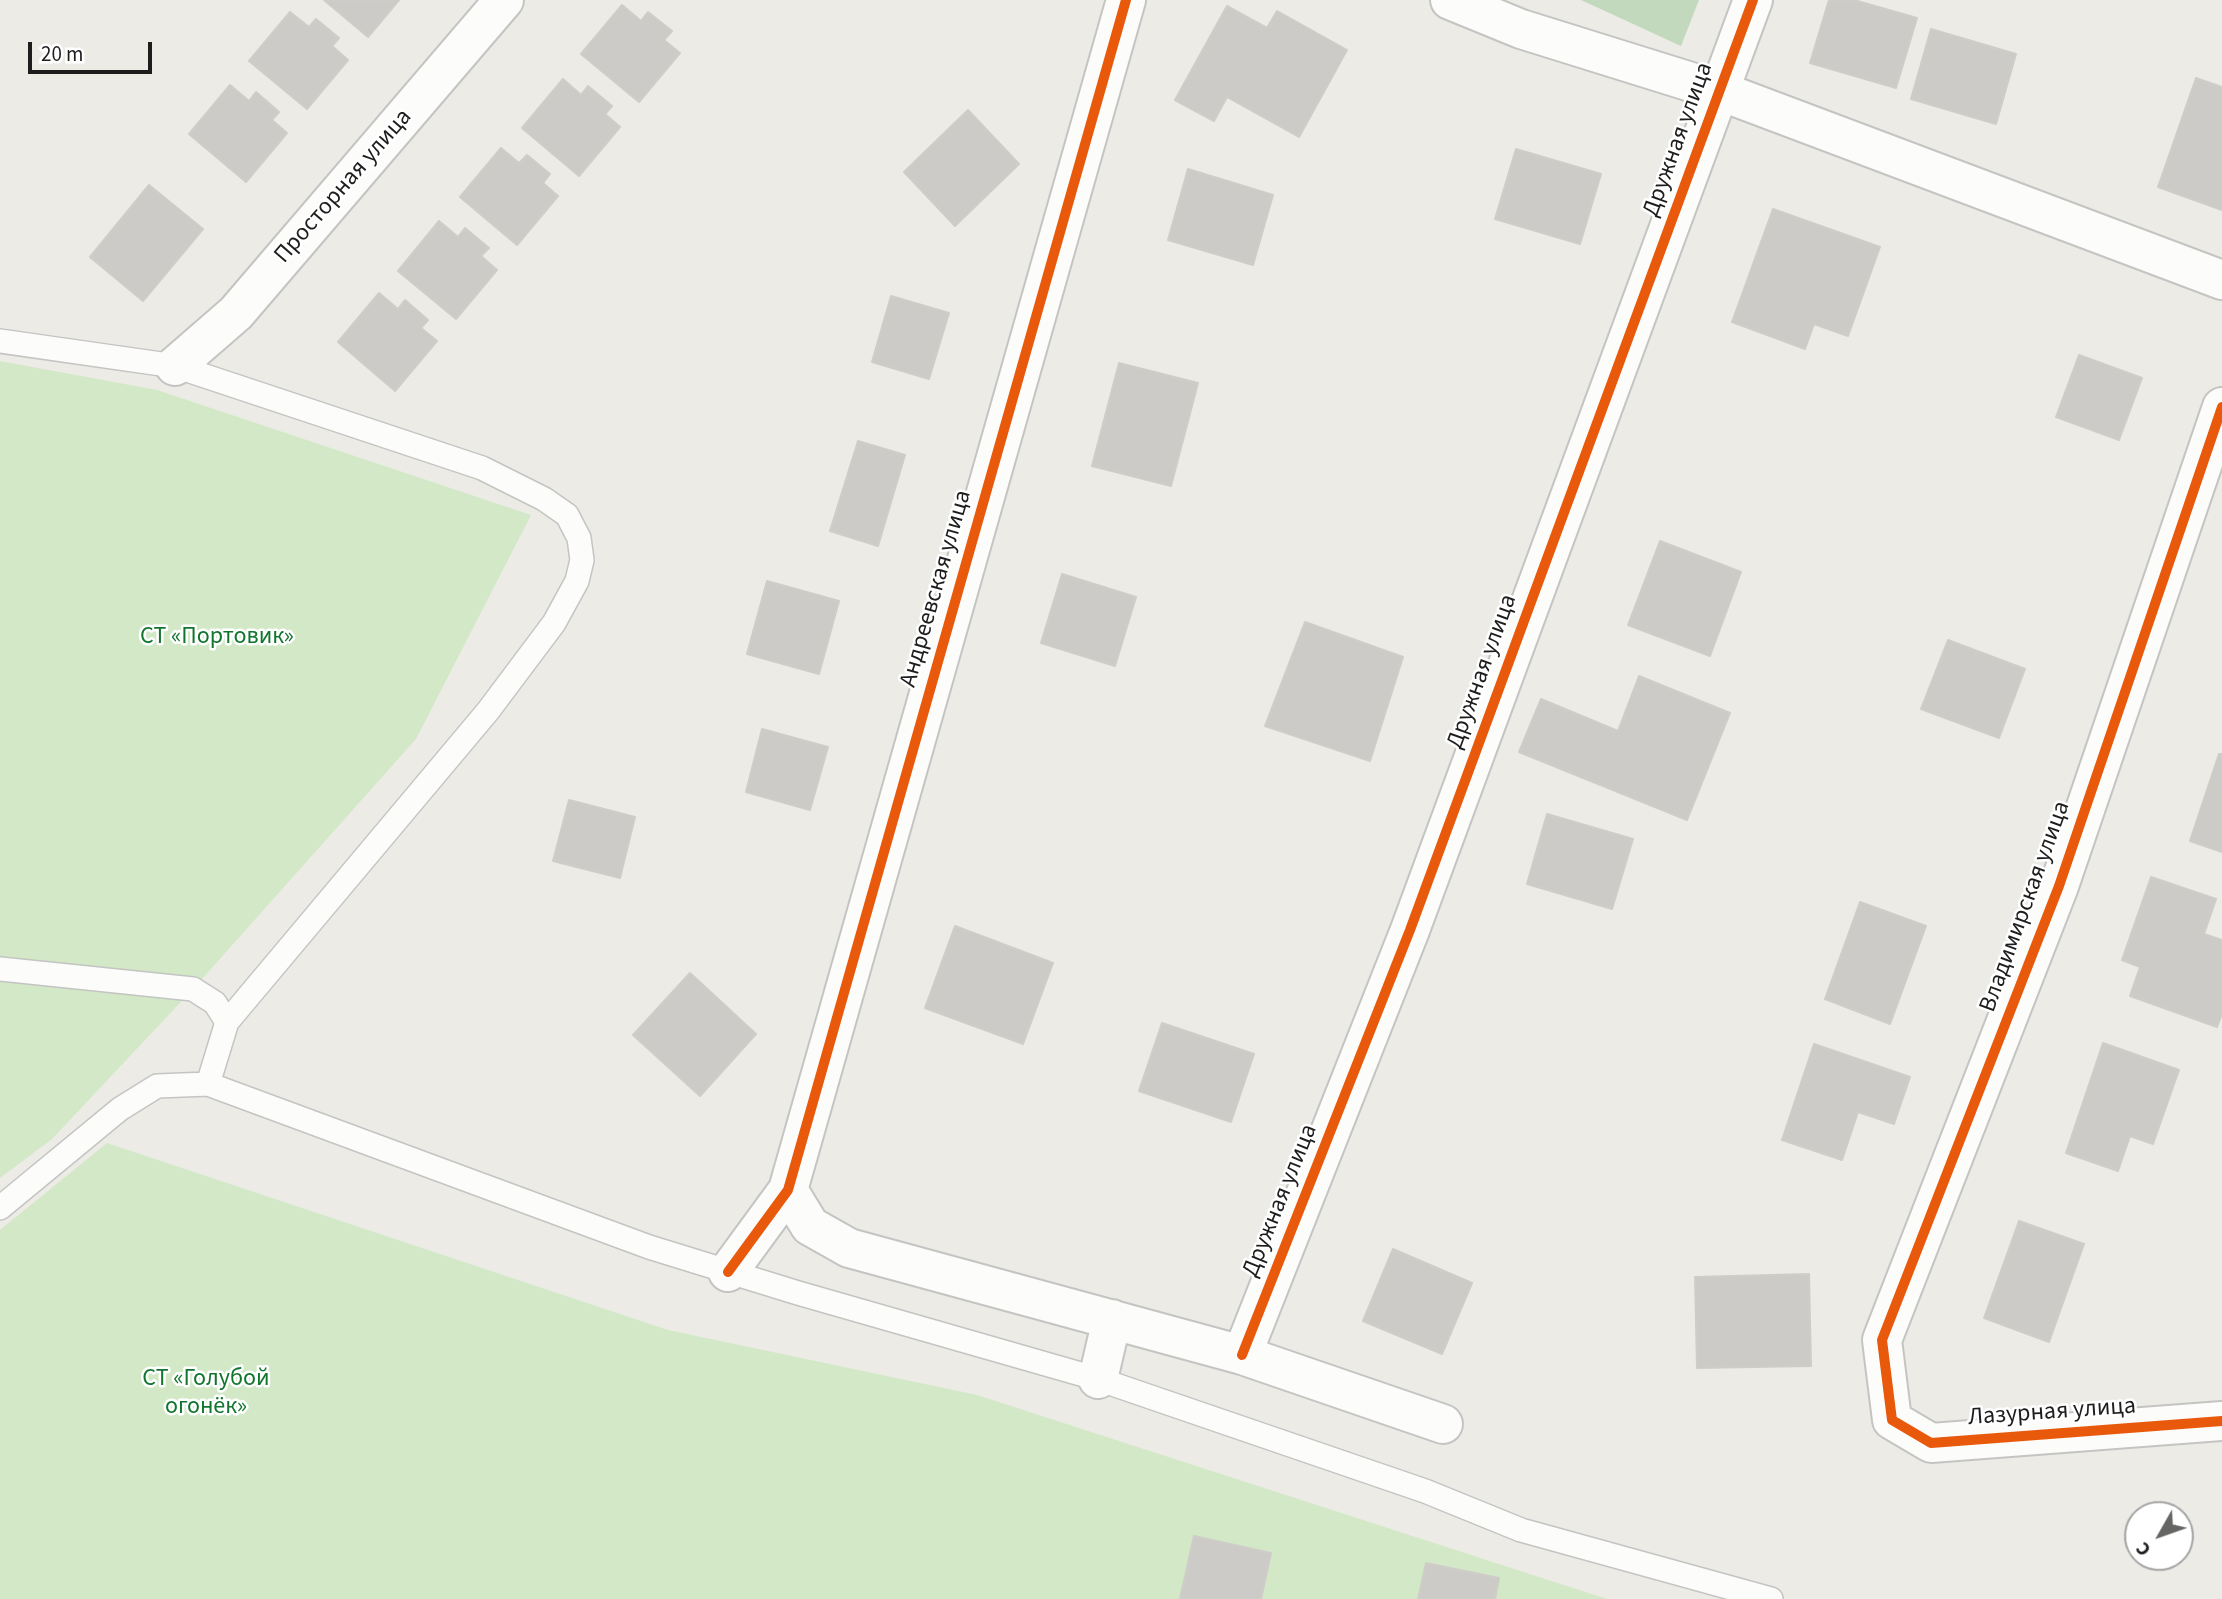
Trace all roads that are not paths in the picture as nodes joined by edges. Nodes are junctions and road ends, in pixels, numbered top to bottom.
1 (504, 0) edge
2 (1126, 0) edge
3 (1450, 0) edge
4 (1753, 0) edge
5 (1720, 91) junction
6 (2222, 280) edge
7 (0, 341) edge
8 (175, 366) junction
9 (2222, 407) edge
10 (0, 969) edge
11 (226, 1022) junction
12 (208, 1084) junction
13 (788, 1190) junction
14 (0, 1208) edge
15 (728, 1272) junction
16 (1112, 1318) junction
17 (1242, 1355) junction
18 (1098, 1379) junction
19 (1892, 1420) joint
20 (2222, 1421) edge
21 (1443, 1424) dead end
22 (1771, 1599) edge

1 - 8 street, Просторная улица
2 - 13 street, Андреевская улица
3 - 5 street
4 - 5 street, Дружная улица
5 - 6 street
5 - 17 street, Дружная улица
7 - 8 lane
8 - 11 lane
9 - 19 street, Владимирская улица
10 - 11 lane
11 - 12 lane
12 - 14 lane
12 - 15 lane
13 - 15 street
13 - 16 street
15 - 18 lane
16 - 17 street
16 - 18 street
17 - 21 street
18 - 22 lane
19 - 20 street, Лазурная улица

